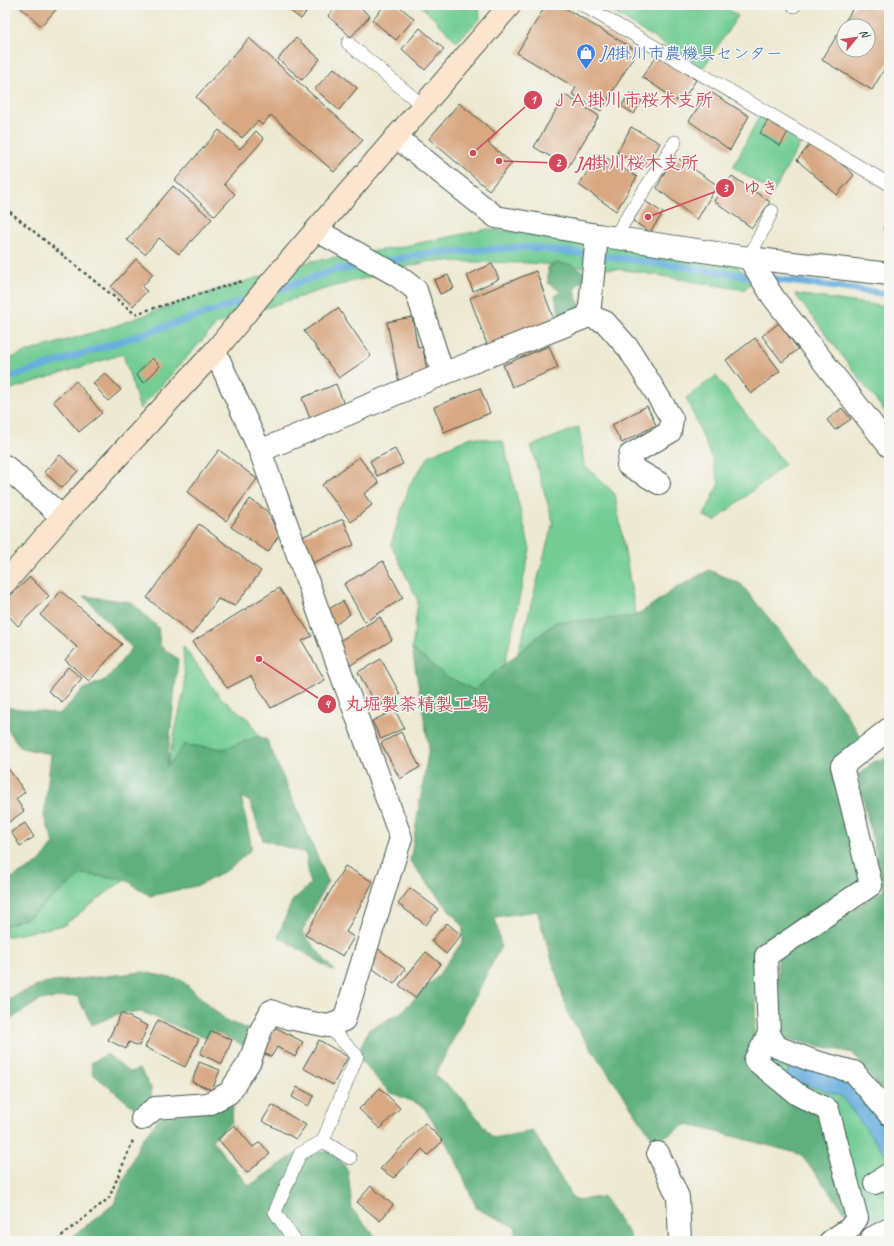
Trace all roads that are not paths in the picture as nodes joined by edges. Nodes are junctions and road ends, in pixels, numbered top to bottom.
1 (510, 5) edge
2 (583, 5) edge
3 (348, 43) dead end
4 (423, 106) junction
5 (396, 137) junction
6 (675, 142) dead end
7 (889, 184) edge
8 (772, 211) dead end
9 (316, 230) junction
10 (603, 238) junction
11 (750, 258) junction
12 (889, 274) edge
13 (589, 316) junction
14 (215, 351) junction
15 (444, 374) junction
16 (889, 446) edge
17 (260, 451) junction
18 (5, 466) edge
19 (659, 484) dead end
20 (62, 518) junction
21 (5, 584) edge
22 (889, 730) edge
23 (328, 1026) junction
24 (769, 1034) junction
25 (889, 1114) edge
26 (142, 1120) road end
27 (323, 1142) junction
28 (658, 1153) dead end
29 (350, 1158) dead end
30 (889, 1229) edge
31 (295, 1241) edge
32 (680, 1241) edge
33 (831, 1241) edge
34 (874, 1241) edge

1 - 4 street
2 - 7 lane
3 - 4 lane
4 - 5 street
5 - 9 street
5 - 10 street
6 - 10 lane
8 - 11 lane
9 - 14 street
9 - 15 street
10 - 11 street
10 - 13 street
11 - 12 street
11 - 16 street
13 - 15 street
13 - 19 street
14 - 17 street
14 - 20 street
15 - 17 street
17 - 23 street
18 - 20 street
20 - 21 street
22 - 24 street
23 - 26 street
23 - 27 lane
24 - 25 street
24 - 33 street
27 - 29 lane
27 - 31 lane
28 - 32 street
30 - 34 street

